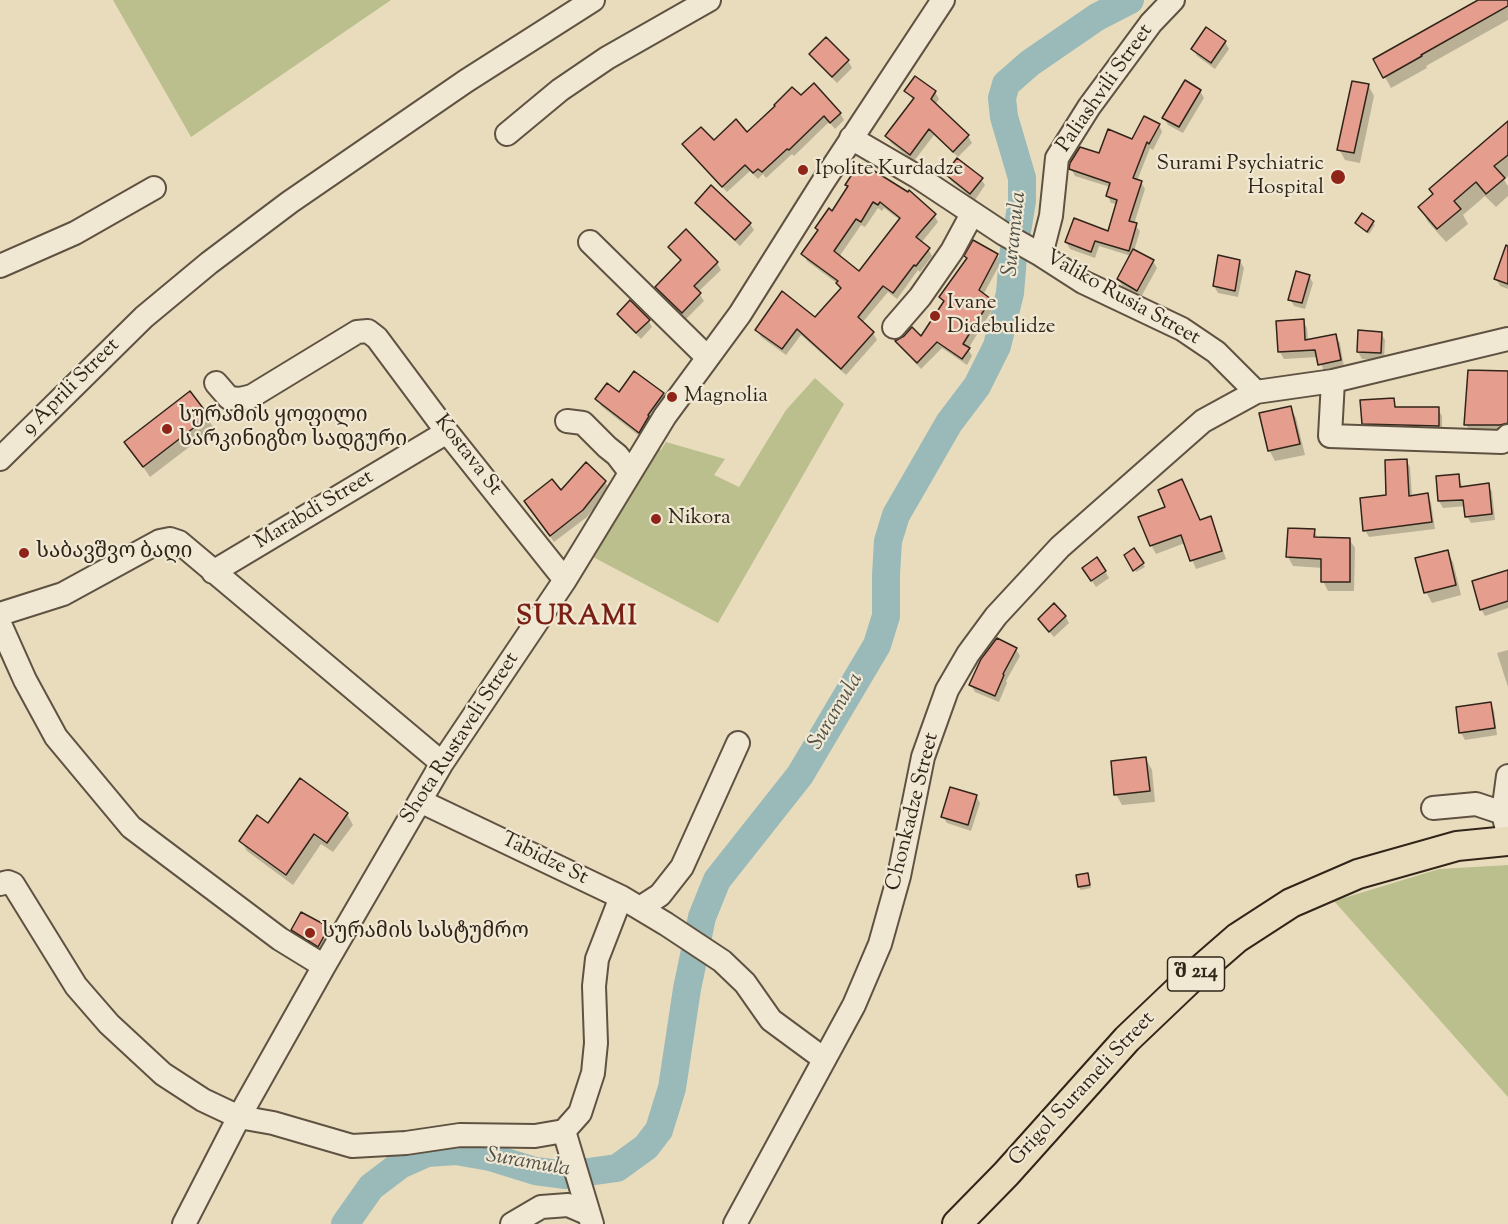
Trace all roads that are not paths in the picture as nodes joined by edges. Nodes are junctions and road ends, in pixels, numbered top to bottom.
1 (593, 0) edge
2 (710, 0) edge
3 (943, 0) edge
4 (1173, 0) edge
5 (507, 134) dead end
6 (851, 138) junction
7 (154, 188) dead end
8 (972, 214) junction
9 (590, 242) dead end
10 (1039, 253) junction
11 (0, 266) edge
12 (894, 327) dead end
13 (1508, 339) edge
14 (707, 357) junction
15 (1333, 381) junction
16 (216, 383) dead end
17 (1256, 392) junction
18 (567, 421) dead end
19 (447, 432) junction
20 (1508, 436) edge
21 (0, 459) edge
22 (630, 472) junction
23 (213, 572) junction
24 (565, 580) junction
25 (0, 614) edge
26 (0, 624) edge
27 (738, 743) dead end
28 (442, 763) junction
29 (1508, 776) edge
30 (420, 801) junction
31 (1433, 808) dead end
32 (1505, 824) edge
33 (1508, 841) edge
34 (0, 884) edge
35 (630, 903) junction
36 (324, 966) junction
37 (824, 1059) junction
38 (239, 1117) junction
39 (564, 1131) junction
40 (588, 1213) edge
41 (184, 1224) edge
42 (512, 1224) edge
43 (735, 1224) edge
44 (957, 1224) edge

1 - 21 street, 9 Aprili Street
2 - 5 street
3 - 6 street, Shota Rustaveli Street
4 - 10 street, Paliashvili Street
6 - 8 street, Valiko Rusia Street
6 - 14 street, Shota Rustaveli Street
7 - 11 street
8 - 10 street, Valiko Rusia Street
8 - 12 street
9 - 14 street
10 - 17 street, Valiko Rusia Street
13 - 15 street
14 - 22 street, Shota Rustaveli Street
15 - 17 street
15 - 20 street
16 - 19 street, Kostava St
17 - 37 street, Chonkadze Street
18 - 22 street
19 - 23 street, Marabdi Street
19 - 24 street, Kostava St
22 - 24 street, Shota Rustaveli Street
23 - 25 street
23 - 28 street
24 - 28 street, Shota Rustaveli Street
26 - 36 street
27 - 35 street
28 - 30 street, Shota Rustaveli Street
29 - 32 street
30 - 35 street, Tabidze St
30 - 36 street, Shota Rustaveli Street
31 - 32 street
33 - 44 main road, Grigol Surameli Street / შ 214
34 - 38 street
35 - 37 street, Tabidze St
35 - 39 street
36 - 38 street, Shota Rustaveli Street
37 - 43 street, Chonkadze Street
38 - 39 street
38 - 41 street, Shota Rustaveli Street
39 - 40 street
40 - 42 street

